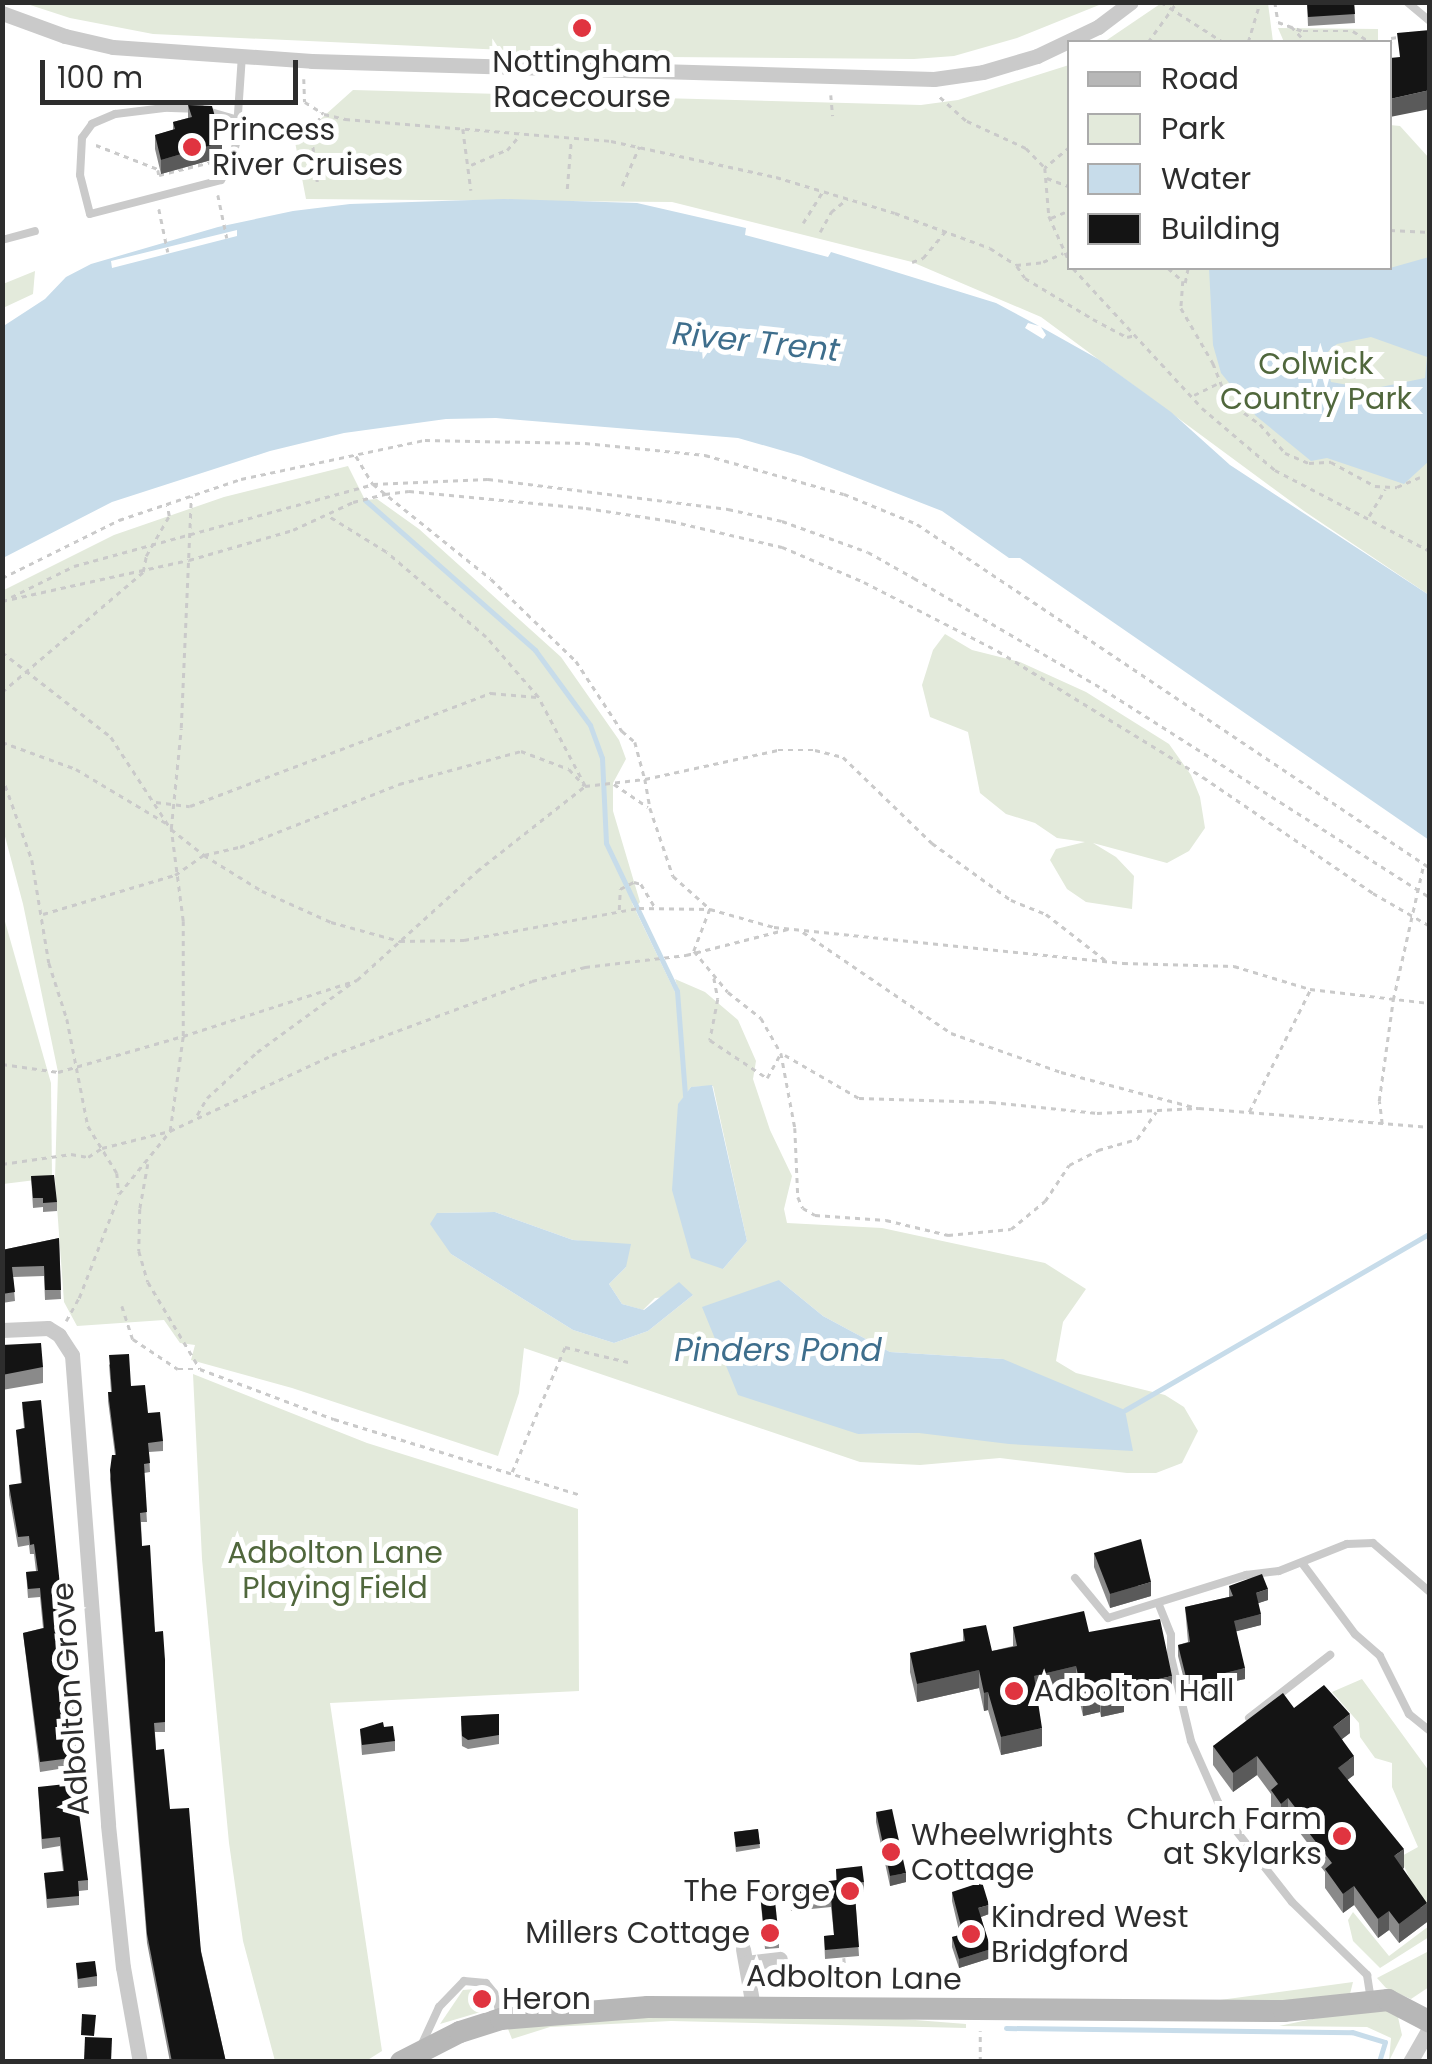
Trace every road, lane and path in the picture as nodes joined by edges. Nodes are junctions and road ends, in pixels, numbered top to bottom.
1 (1131, 2) edge
2 (1161, 2) edge
3 (1177, 2) edge
4 (1260, 2) edge
5 (1282, 2) edge
6 (1407, 2) edge
7 (1276, 4) edge
8 (1170, 12) junction
9 (2, 13) edge
10 (1430, 21) edge
11 (1290, 25) junction
12 (1410, 36) edge
13 (1071, 40) edge
14 (1149, 40) edge
15 (1220, 40) edge
16 (1249, 40) edge
17 (1304, 40) edge
18 (1367, 40) edge
19 (1391, 40) edge
20 (1067, 42) edge
21 (242, 56) junction
22 (824, 74) junction
23 (304, 76) dead end
24 (934, 79) junction
25 (321, 112) junction
26 (833, 116) dead end
27 (234, 119) junction
28 (463, 129) junction
29 (520, 135) junction
30 (571, 138) junction
31 (83, 140) junction
32 (639, 148) junction
33 (1067, 150) edge
34 (225, 158) edge
35 (470, 165) junction
36 (189, 168) junction
37 (1044, 168) junction
38 (1045, 178) junction
39 (191, 179) dead end
40 (317, 182) dead end
41 (215, 184) junction
42 (622, 186) dead end
43 (1067, 186) edge
44 (567, 189) dead end
45 (471, 190) dead end
46 (822, 192) junction
47 (156, 198) junction
48 (847, 199) junction
49 (1067, 211) edge
50 (1050, 219) junction
51 (803, 223) dead end
52 (1392, 230) edge
53 (35, 231) dead end
54 (946, 231) junction
55 (820, 232) dead end
56 (1430, 232) edge
57 (227, 238) dead end
58 (2, 240) edge
59 (168, 252) dead end
60 (1062, 253) junction
61 (1067, 260) edge
62 (912, 262) dead end
63 (1016, 265) junction
64 (1076, 270) edge
65 (1170, 270) edge
66 (1188, 270) edge
67 (1184, 285) junction
68 (1138, 334) junction
69 (1219, 383) junction
70 (1192, 396) junction
71 (356, 455) junction
72 (1420, 477) dead end
73 (373, 484) junction
74 (1386, 488) junction
75 (385, 494) junction
76 (191, 496) junction
77 (167, 504) junction
78 (325, 514) junction
79 (1369, 516) junction
80 (190, 535) junction
81 (154, 544) junction
82 (1430, 550) edge
83 (188, 560) junction
84 (143, 572) junction
85 (2, 578) edge
86 (4, 601) edge
87 (2, 652) edge
88 (25, 672) junction
89 (2, 692) edge
90 (538, 697) junction
91 (2, 742) edge
92 (2, 776) edge
93 (645, 779) junction
94 (613, 783) junction
95 (585, 786) junction
96 (153, 801) junction
97 (173, 806) junction
98 (650, 808) junction
99 (168, 824) junction
100 (171, 829) junction
101 (204, 856) junction
102 (1424, 864) junction
103 (1430, 868) edge
104 (175, 874) junction
105 (1418, 890) junction
106 (1430, 897) edge
107 (656, 908) junction
108 (710, 909) junction
109 (619, 912) junction
110 (42, 914) junction
111 (1413, 915) junction
112 (1430, 926) edge
113 (790, 928) junction
114 (800, 929) junction
115 (400, 941) junction
116 (694, 951) junction
117 (1106, 961) junction
118 (714, 975) junction
119 (357, 980) junction
120 (1310, 989) junction
121 (1392, 1000) junction
122 (1430, 1003) edge
123 (184, 1036) junction
124 (781, 1052) junction
125 (2, 1064) edge
126 (77, 1066) junction
127 (1199, 1108) junction
128 (1156, 1112) junction
129 (1248, 1114) junction
130 (196, 1117) junction
131 (1382, 1125) junction
132 (1430, 1127) edge
133 (170, 1131) junction
134 (102, 1148) junction
135 (149, 1160) junction
136 (2, 1164) edge
137 (119, 1194) junction
138 (122, 1306) dead end
139 (2, 1330) edge
140 (59, 1335) junction
141 (628, 1362) dead end
142 (200, 1370) junction
143 (512, 1473) junction
144 (581, 1495) dead end
145 (1302, 1563) junction
146 (1075, 1578) dead end
147 (1430, 1592) edge
148 (1160, 1605) junction
149 (1330, 1655) dead end
150 (1241, 1724) edge
151 (1430, 1731) edge
152 (1212, 1746) edge
153 (1198, 1758) junction
154 (780, 1958) dead end
155 (844, 1958) edge
156 (847, 1985) dead end
157 (1371, 2000) junction
158 (754, 2007) junction
159 (982, 2009) junction
160 (502, 2019) junction
161 (1430, 2024) edge
162 (410, 2056) edge
163 (140, 2062) edge
164 (980, 2062) edge
165 (1410, 2062) edge

1 - 13 street
2 - 8 path
3 - 8 path
4 - 16 path
5 - 7 path
6 - 10 lane
7 - 11 path
8 - 14 path
8 - 15 path
9 - 21 street
11 - 17 path
11 - 18 path
12 - 19 path
20 - 24 street
21 - 22 street
21 - 27 lane
22 - 24 street
22 - 26 path
23 - 25 path
24 - 37 path
25 - 28 path
25 - 40 path
27 - 31 lane
27 - 41 lane
28 - 29 path
28 - 35 path
29 - 30 path
29 - 35 path
30 - 32 path
30 - 44 path
31 - 36 path
31 - 47 lane
32 - 42 path
32 - 46 path
33 - 37 path
34 - 36 path
35 - 45 path
36 - 39 path
37 - 38 path
38 - 43 path
38 - 50 path
41 - 47 lane
41 - 57 path
46 - 48 path
46 - 51 path
47 - 59 path
48 - 54 path
48 - 55 path
49 - 50 path
50 - 60 path
52 - 56 path
53 - 58 lane
54 - 62 path
54 - 63 path
60 - 61 path
60 - 63 path
63 - 68 path
64 - 68 path
65 - 67 path
66 - 67 path
67 - 69 path
68 - 70 path
69 - 70 path
69 - 74 path
70 - 79 path
71 - 73 path
71 - 76 path
71 - 102 path
72 - 74 path
73 - 75 path
73 - 80 path
73 - 105 path
74 - 79 path
75 - 78 path
75 - 93 path
75 - 111 path
76 - 77 path
76 - 80 path
77 - 81 path
77 - 85 path
78 - 83 path
78 - 90 path
79 - 82 path
80 - 81 path
80 - 83 path
81 - 84 path
81 - 86 path
83 - 84 path
83 - 97 path
84 - 86 path
84 - 88 path
87 - 88 path
88 - 89 path
88 - 96 path
90 - 95 path
90 - 97 path
91 - 99 path
92 - 110 path
93 - 94 path
93 - 98 path
93 - 117 path
94 - 95 path
94 - 98 path
95 - 101 path
95 - 115 path
96 - 97 path
96 - 99 path
97 - 100 path
98 - 108 path
99 - 100 path
100 - 101 path
100 - 104 path
101 - 104 path
101 - 115 path
102 - 103 path
102 - 105 path
104 - 110 path
104 - 123 path
105 - 106 path
105 - 111 path
107 - 108 path
107 - 109 path
107 - 109 path
108 - 113 path
108 - 116 path
109 - 115 path
110 - 126 path
111 - 112 path
111 - 121 path
113 - 114 path
113 - 116 path
114 - 117 path
114 - 127 path
115 - 119 path
116 - 118 path
116 - 130 path
117 - 120 path
118 - 124 path
118 - 124 path
119 - 123 path
119 - 130 path
120 - 121 path
120 - 129 path
121 - 122 path
121 - 131 path
123 - 126 path
123 - 133 path
124 - 128 path
124 - 128 path
125 - 126 path
126 - 134 path
127 - 128 path
127 - 129 path
129 - 131 path
130 - 133 path
131 - 132 path
133 - 134 path
133 - 135 path
134 - 136 path
134 - 137 path
135 - 137 path
135 - 142 path
137 - 140 path
138 - 142 path
139 - 140 street
140 - 163 street, Adbolton Grove
141 - 143 path
142 - 143 path
143 - 144 path
145 - 147 lane
145 - 148 lane
145 - 151 lane
146 - 148 lane
148 - 153 lane
149 - 150 lane
152 - 153 lane
153 - 157 lane
154 - 158 street
155 - 156 path
157 - 159 street, Adbolton Lane
157 - 161 street, Adbolton Lane
158 - 159 street, Adbolton Lane
158 - 160 street, Adbolton Lane
159 - 164 path
160 - 162 street, Adbolton Lane
160 - 162 lane
161 - 165 street

